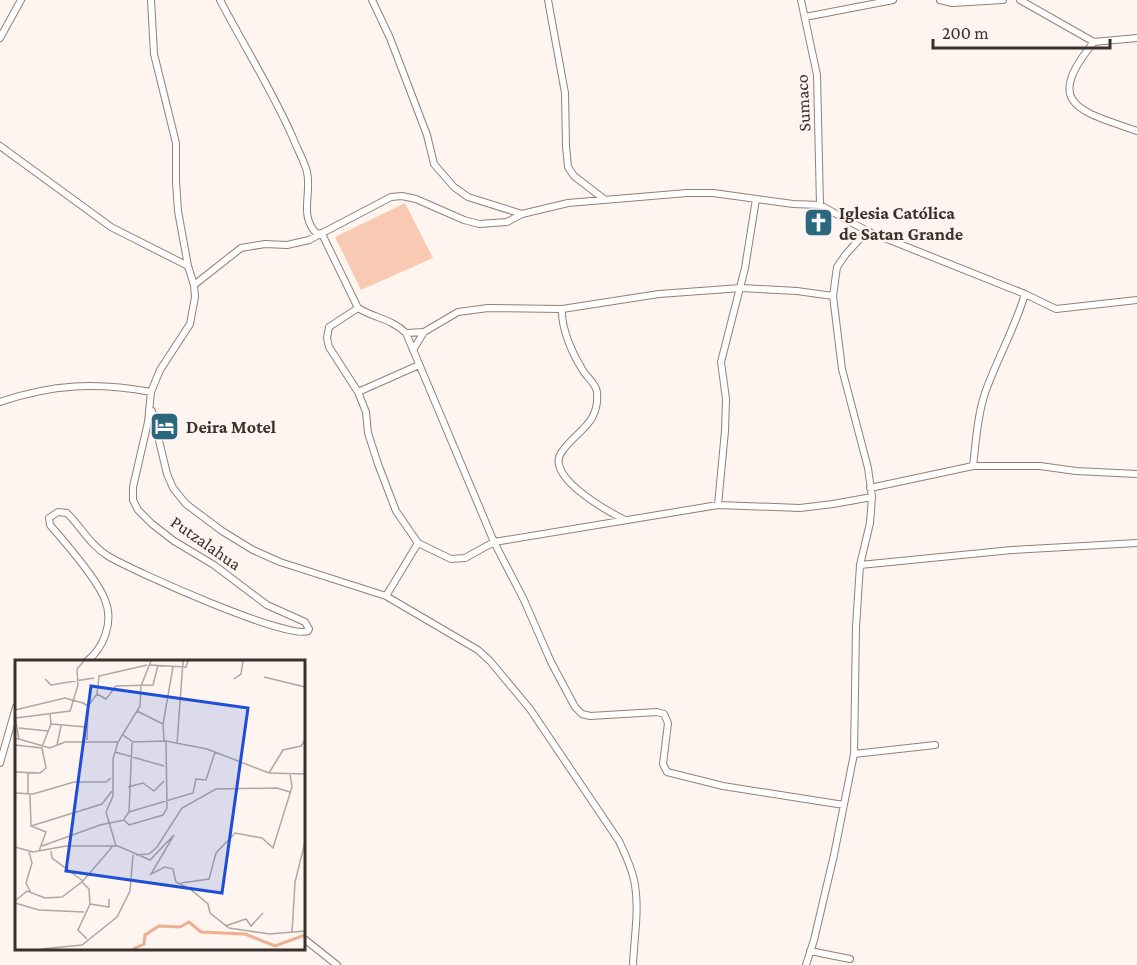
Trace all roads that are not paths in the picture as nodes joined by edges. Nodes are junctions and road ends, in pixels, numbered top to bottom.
1 (21, 0) edge
2 (151, 0) edge
3 (220, 0) edge
4 (372, 0) edge
5 (548, 0) edge
6 (801, 0) edge
7 (890, 0) edge
8 (940, 0) edge
9 (1003, 0) edge
10 (1020, 0) edge
11 (805, 17) junction
12 (0, 38) edge
13 (1137, 38) edge
14 (1094, 42) junction
15 (1137, 130) edge
16 (0, 146) edge
17 (604, 199) junction
18 (756, 199) junction
19 (820, 205) junction
20 (522, 214) junction
21 (867, 231) junction
22 (322, 234) junction
23 (188, 266) junction
24 (194, 285) junction
25 (741, 288) junction
26 (1025, 294) junction
27 (833, 296) junction
28 (1137, 300) edge
29 (358, 308) junction
30 (562, 309) junction
31 (423, 332) junction
32 (406, 333) junction
33 (413, 350) junction
34 (419, 365) junction
35 (151, 392) junction
36 (358, 392) junction
37 (0, 402) edge
38 (150, 405) junction
39 (973, 466) junction
40 (1137, 474) edge
41 (870, 488) junction
42 (872, 497) junction
43 (718, 504) junction
44 (625, 520) junction
45 (494, 542) junction
46 (418, 543) junction
47 (1137, 543) edge
48 (860, 565) junction
49 (386, 596) junction
50 (88, 660) edge
51 (15, 710) edge
52 (935, 745) dead end
53 (854, 754) junction
54 (0, 763) edge
55 (844, 805) junction
56 (304, 939) edge
57 (810, 951) junction
58 (850, 959) dead end
59 (337, 965) edge
60 (633, 965) edge
61 (806, 965) edge

1 - 12 street
2 - 23 street, Putzalahua
3 - 22 street
4 - 20 street
5 - 17 street
6 - 11 street, Sumaco
7 - 11 street
8 - 9 street
10 - 14 street
11 - 19 street, Sumaco
13 - 14 street
14 - 15 street
16 - 23 street
17 - 18 street
17 - 20 street
18 - 19 street
18 - 25 street
19 - 21 street
20 - 22 street
21 - 26 street
21 - 27 street
22 - 24 street
22 - 29 street
23 - 24 street, Putzalahua
24 - 35 street, Putzalahua
25 - 27 street
25 - 30 street
25 - 43 street
26 - 28 street
26 - 39 street
27 - 41 street
29 - 32 street
29 - 36 street
30 - 31 street
30 - 44 street
31 - 32 street
31 - 33 street
32 - 33 street
33 - 34 street
34 - 36 street
34 - 45 street
35 - 37 street
35 - 38 street, Putzalahua
36 - 46 street
38 - 49 street
38 - 50 street, Putzalahua
39 - 40 street
39 - 41 street
41 - 42 street
42 - 43 street
42 - 48 street
43 - 44 street
44 - 45 street
45 - 46 street
45 - 55 street
46 - 49 street
47 - 48 street
48 - 53 street
49 - 60 street
51 - 54 street
52 - 53 street
53 - 55 street
55 - 57 street
56 - 59 street
57 - 58 street
57 - 61 street

